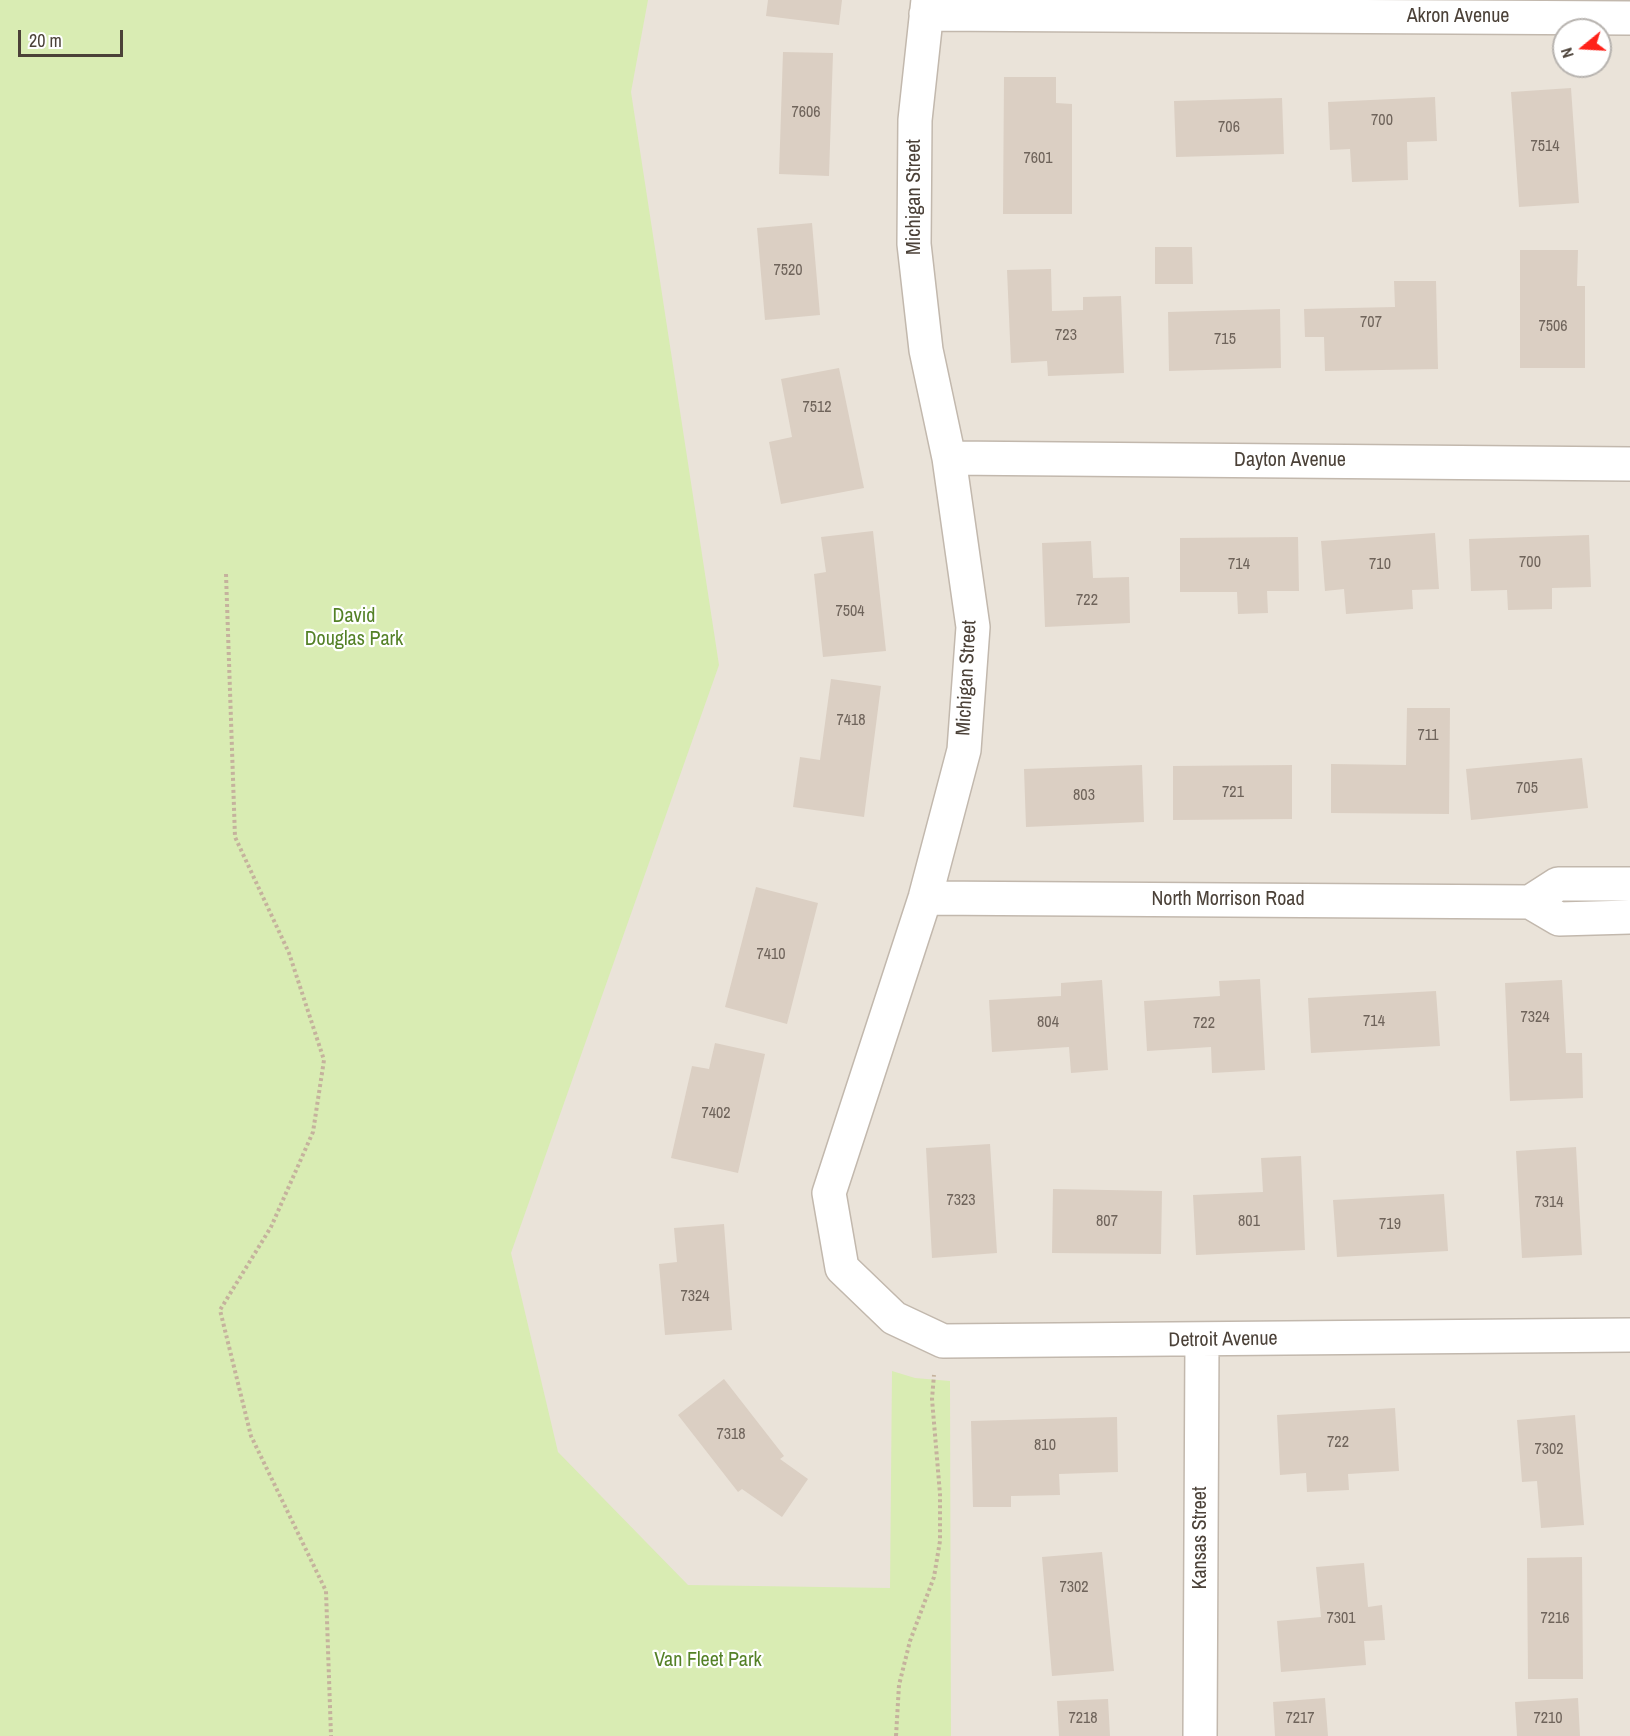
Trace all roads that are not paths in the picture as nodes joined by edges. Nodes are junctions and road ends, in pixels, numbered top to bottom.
1 (927, 7) edge
2 (1630, 18) edge
3 (949, 458) junction
4 (1630, 464) edge
5 (1630, 884) edge
6 (925, 898) junction
7 (1530, 902) junction
8 (1630, 917) edge
9 (842, 1268) joint
10 (1630, 1335) edge
11 (1202, 1341) junction
12 (1200, 1736) edge

1 - 2 street, Akron Avenue
1 - 3 street, Michigan Street
3 - 4 street, Dayton Avenue
3 - 6 street, Michigan Street
5 - 7 street
6 - 7 street, North Morrison Road
6 - 9 street, Michigan Street
7 - 8 street
9 - 11 street, Detroit Avenue
10 - 11 street, Detroit Avenue
11 - 12 street, Kansas Street

